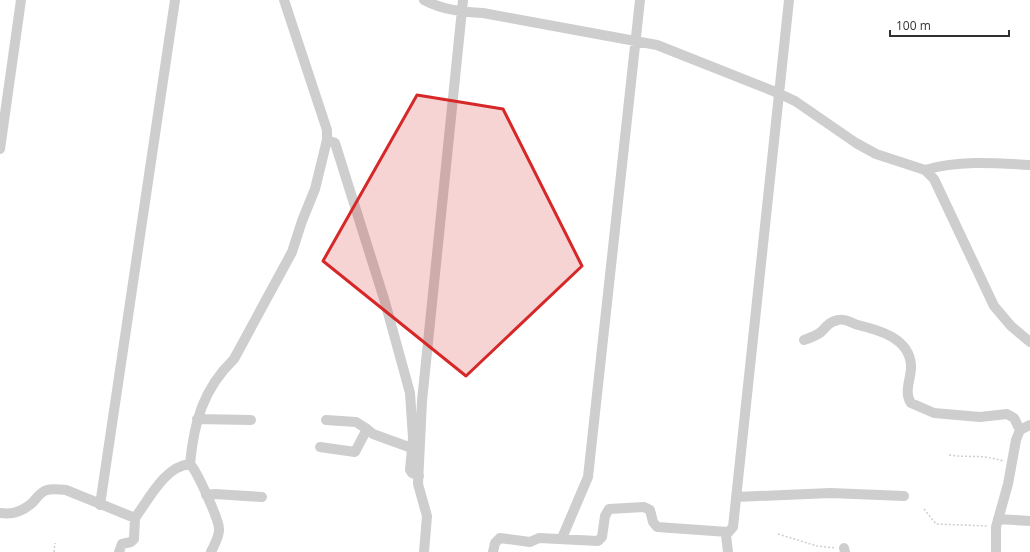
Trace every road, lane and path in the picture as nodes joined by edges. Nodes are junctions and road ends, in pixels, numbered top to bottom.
1 (21, 0) edge
2 (174, 0) edge
3 (284, 0) edge
4 (424, 0) edge
5 (463, 0) edge
6 (640, 0) edge
7 (789, 0) edge
8 (462, 12) junction
9 (636, 41) junction
10 (778, 93) junction
11 (327, 140) junction
12 (0, 149) edge
13 (1030, 165) edge
14 (925, 170) junction
15 (804, 340) dead end
16 (1030, 342) edge
17 (197, 419) junction
18 (251, 420) dead end
19 (326, 420) dead end
20 (1030, 425) edge
21 (367, 429) junction
22 (1020, 430) junction
23 (320, 447) dead end
24 (416, 450) junction
25 (949, 455) dead end
26 (190, 464) junction
27 (1011, 464) junction
28 (206, 495) junction
29 (904, 496) dead end
30 (262, 497) dead end
31 (736, 497) junction
32 (100, 505) junction
33 (924, 509) dead end
34 (0, 513) edge
35 (135, 518) junction
36 (1030, 521) edge
37 (997, 523) junction
38 (728, 532) junction
39 (778, 534) dead end
40 (562, 538) junction
41 (55, 543) dead end
42 (844, 550) edge
43 (54, 552) edge
44 (118, 552) edge
45 (211, 552) edge
46 (424, 552) edge
47 (493, 552) edge
48 (728, 552) edge
49 (996, 552) edge

1 - 12 street
2 - 32 street
3 - 11 street
4 - 8 street
5 - 8 street
6 - 9 street
7 - 10 street
8 - 9 street
8 - 24 street
9 - 10 street
9 - 40 street
10 - 14 street
10 - 31 street
11 - 17 street
11 - 24 street
13 - 14 street
14 - 16 street
15 - 22 street
17 - 18 street
17 - 26 street
19 - 21 street
20 - 22 street
21 - 23 street
21 - 24 street
22 - 27 street
24 - 46 street
25 - 27 path
26 - 28 street
26 - 35 street
27 - 37 street
28 - 30 street
28 - 45 street
29 - 31 street
31 - 38 street
32 - 34 street
32 - 35 street
33 - 37 path
35 - 44 street
36 - 37 street
37 - 49 street
38 - 40 street
38 - 48 street
39 - 42 path
40 - 47 street
41 - 43 path

